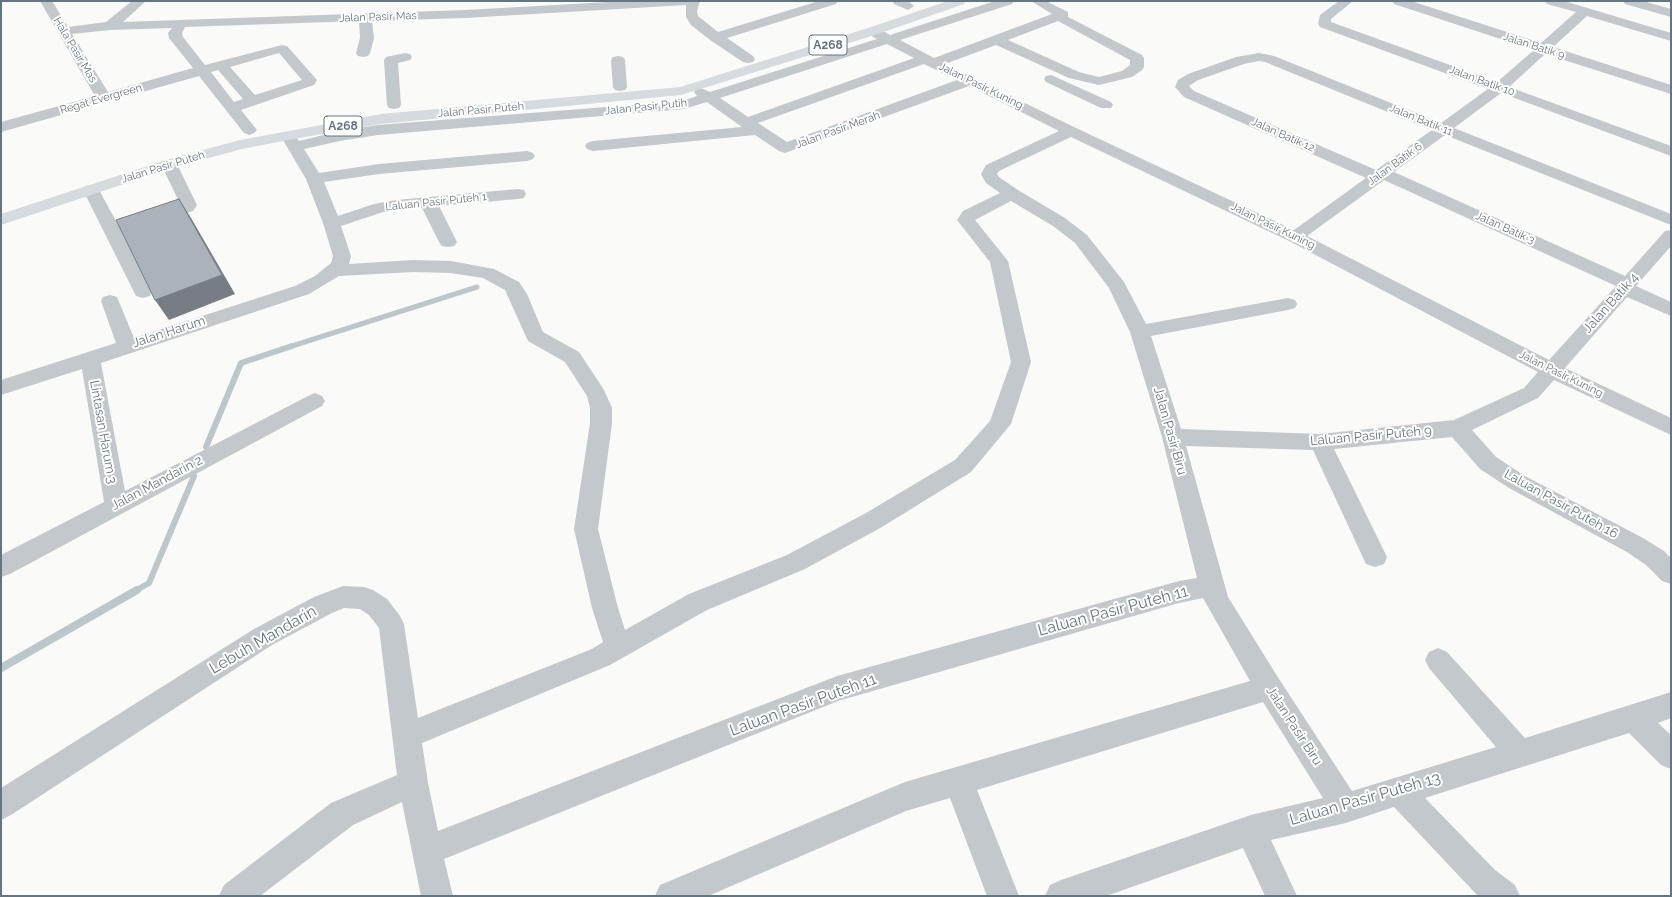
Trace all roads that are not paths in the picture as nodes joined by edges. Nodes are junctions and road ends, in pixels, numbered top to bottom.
1 (46, 1) edge
2 (140, 1) edge
3 (469, 1) edge
4 (694, 1) edge
5 (832, 1) edge
6 (924, 1) edge
7 (960, 1) edge
8 (1008, 1) edge
9 (1037, 1) edge
10 (1347, 1) edge
11 (1398, 1) edge
12 (1551, 1) edge
13 (1595, 1) edge
14 (1629, 1) edge
15 (903, 4) edge
16 (1583, 11) junction
17 (1671, 13) edge
18 (465, 14) junction
19 (365, 17) junction
20 (1059, 17) junction
21 (181, 23) junction
22 (110, 26) junction
23 (63, 31) junction
24 (873, 31) junction
25 (715, 37) junction
26 (1671, 37) edge
27 (891, 40) junction
28 (997, 40) junction
29 (981, 46) junction
30 (1543, 49) junction
31 (363, 52) dead end
32 (405, 57) dead end
33 (748, 59) junction
34 (618, 60) dead end
35 (929, 61) junction
36 (221, 65) junction
37 (202, 70) junction
38 (969, 81) junction
39 (620, 87) junction
40 (1500, 87) junction
41 (603, 88) junction
42 (696, 88) junction
43 (1671, 90) edge
44 (1189, 94) joint
45 (104, 98) junction
46 (710, 98) junction
47 (252, 101) junction
48 (394, 105) junction
49 (1106, 105) dead end
50 (231, 108) junction
51 (532, 112) junction
52 (750, 126) junction
53 (1, 127) edge
54 (1443, 128) junction
55 (248, 130) junction
56 (1071, 131) junction
57 (292, 141) junction
58 (593, 146) dead end
59 (1671, 151) edge
60 (527, 156) dead end
61 (169, 164) junction
62 (1380, 175) junction
63 (314, 179) junction
64 (91, 190) junction
65 (518, 194) dead end
66 (1012, 194) junction
67 (428, 202) junction
68 (1, 206) edge
69 (1, 220) edge
70 (1671, 220) edge
71 (332, 223) junction
72 (113, 233) junction
73 (1671, 235) edge
74 (1295, 237) junction
75 (448, 242) dead end
76 (335, 271) junction
77 (1626, 286) junction
78 (143, 292) edge
79 (110, 301) dead end
80 (1288, 304) dead end
81 (1671, 310) edge
82 (1140, 332) junction
83 (127, 346) junction
84 (90, 358) junction
85 (1551, 370) junction
86 (1, 388) edge
87 (314, 401) dead end
88 (1671, 427) edge
89 (1457, 428) junction
90 (1173, 437) junction
91 (1320, 442) junction
92 (116, 505) junction
93 (1375, 557) dead end
94 (1, 567) edge
95 (1671, 574) edge
96 (1211, 586) junction
97 (618, 648) junction
98 (1438, 660) dead end
99 (1269, 688) junction
100 (1671, 705) edge
101 (1634, 718) junction
102 (406, 736) junction
103 (1519, 753) junction
104 (1671, 755) edge
105 (959, 782) junction
106 (413, 783) junction
107 (1399, 791) junction
108 (1, 805) edge
109 (1346, 808) junction
110 (1251, 830) junction
111 (428, 850) junction
112 (1080, 893) edge
113 (235, 896) edge
114 (437, 896) edge
115 (671, 896) edge
116 (1003, 896) edge
117 (1281, 896) edge
118 (1504, 896) edge

1 - 23 street, Hala Pasir Mas
2 - 22 street
3 - 18 street
4 - 18 street, Jalan Pasir Mas
4 - 25 street
5 - 25 street
6 - 15 main road, Jalan Pasir Puteh / A268
7 - 24 main road, Jalan Pasir Puteh / A268
8 - 27 street, Jalan Pasir Putih
9 - 20 street
10 - 40 street, Jalan Batik 10
11 - 30 street, Jalan Batik 9
12 - 16 street
13 - 16 street, Jalan Batik 6
14 - 17 street
15 - 33 main road, Jalan Pasir Puteh / A268
16 - 26 street
16 - 30 street, Jalan Batik 6
18 - 19 street, Jalan Pasir Mas
19 - 21 street, Jalan Pasir Mas
19 - 31 street
20 - 28 street
20 - 28 street
21 - 22 street, Jalan Pasir Mas
21 - 37 street
22 - 23 street, Jalan Pasir Mas
23 - 45 street, Hala Pasir Mas
24 - 27 street, Jalan Pasir Kuning
24 - 42 main road, Jalan Pasir Puteh / A268
25 - 33 street
27 - 35 street, Jalan Pasir Kuning
27 - 46 street, Jalan Pasir Putih
28 - 29 street
29 - 35 street
29 - 49 street
30 - 40 street, Jalan Batik 6
30 - 43 street, Jalan Batik 9
32 - 48 street
33 - 39 main road, Jalan Pasir Puteh / A268
34 - 39 street
35 - 38 street, Jalan Pasir Kuning
35 - 52 street
36 - 37 street, Regat Evergreen
36 - 47 street
36 - 47 street, Regat Evergreen
37 - 45 street, Regat Evergreen
37 - 50 street
38 - 52 street, Jalan Pasir Merah
38 - 56 street, Jalan Pasir Kuning
39 - 41 main road, Jalan Pasir Puteh / A268
40 - 54 street, Jalan Batik 6
40 - 59 street, Jalan Batik 10
41 - 42 main road
41 - 48 main road, Jalan Pasir Puteh / A268
42 - 46 street, Jalan Pasir Merah
42 - 51 main road, Jalan Pasir Puteh / A268
44 - 54 street, Jalan Batik 11
44 - 62 street, Jalan Batik 12
45 - 53 street, Regat Evergreen
46 - 51 street, Jalan Pasir Putih
46 - 52 street, Jalan Pasir Merah
47 - 50 street
48 - 55 main road, Jalan Pasir Puteh / A268
50 - 55 street
51 - 57 main road, Jalan Pasir Puteh / A268
52 - 58 street
54 - 62 street, Jalan Batik 6
54 - 70 street, Jalan Batik 11
55 - 68 main road, Jalan Pasir Puteh / A268
56 - 66 street, Jalan Pasir Biru
56 - 74 street, Jalan Pasir Kuning
57 - 61 main road, Jalan Pasir Puteh / A268
57 - 63 street
60 - 63 street
61 - 64 main road, Jalan Pasir Puteh / A268
61 - 72 street
62 - 74 street, Jalan Batik 6
62 - 77 street, Jalan Batik 3
63 - 71 street
64 - 69 main road, Jalan Pasir Puteh / A268
64 - 72 street
65 - 67 street, Laluan Pasir Puteh 1
66 - 82 street, Jalan Pasir Biru
66 - 97 street
67 - 71 street, Laluan Pasir Puteh 1
67 - 75 street
71 - 76 street
72 - 78 street
73 - 77 street, Jalan Batik 4
74 - 85 street, Jalan Pasir Kuning
76 - 83 street, Jalan Harum
76 - 97 street
77 - 81 street, Jalan Batik 3
77 - 85 street, Jalan Batik 4
79 - 83 street
80 - 82 street
82 - 90 street, Jalan Pasir Biru
83 - 84 street, Jalan Harum
84 - 86 street, Jalan Harum
84 - 92 street, Lintasan Harum 3
85 - 88 street, Jalan Pasir Kuning
85 - 89 street, Laluan Pasir Puteh 9
87 - 92 street, Jalan Mandarin 2
89 - 91 street, Laluan Pasir Puteh 9
89 - 95 street, Laluan Pasir Puteh 16
90 - 91 street, Laluan Pasir Puteh 9
90 - 96 street, Jalan Pasir Biru
91 - 93 street
92 - 94 street, Jalan Mandarin 2
96 - 99 street, Jalan Pasir Biru
96 - 111 street, Laluan Pasir Puteh 11
97 - 102 street
98 - 103 street
99 - 105 street
99 - 109 street, Jalan Pasir Biru
100 - 101 street, Laluan Pasir Puteh 13
101 - 103 street, Laluan Pasir Puteh 13
101 - 104 street
102 - 106 street, Lebuh Mandarin
102 - 108 street, Lebuh Mandarin
103 - 107 street, Laluan Pasir Puteh 13
105 - 115 street
105 - 116 street
106 - 111 street
106 - 113 street
107 - 109 street, Laluan Pasir Puteh 13
107 - 118 street
109 - 110 street, Laluan Pasir Puteh 13
110 - 112 street, Laluan Pasir Puteh 13
110 - 117 street
111 - 114 street

